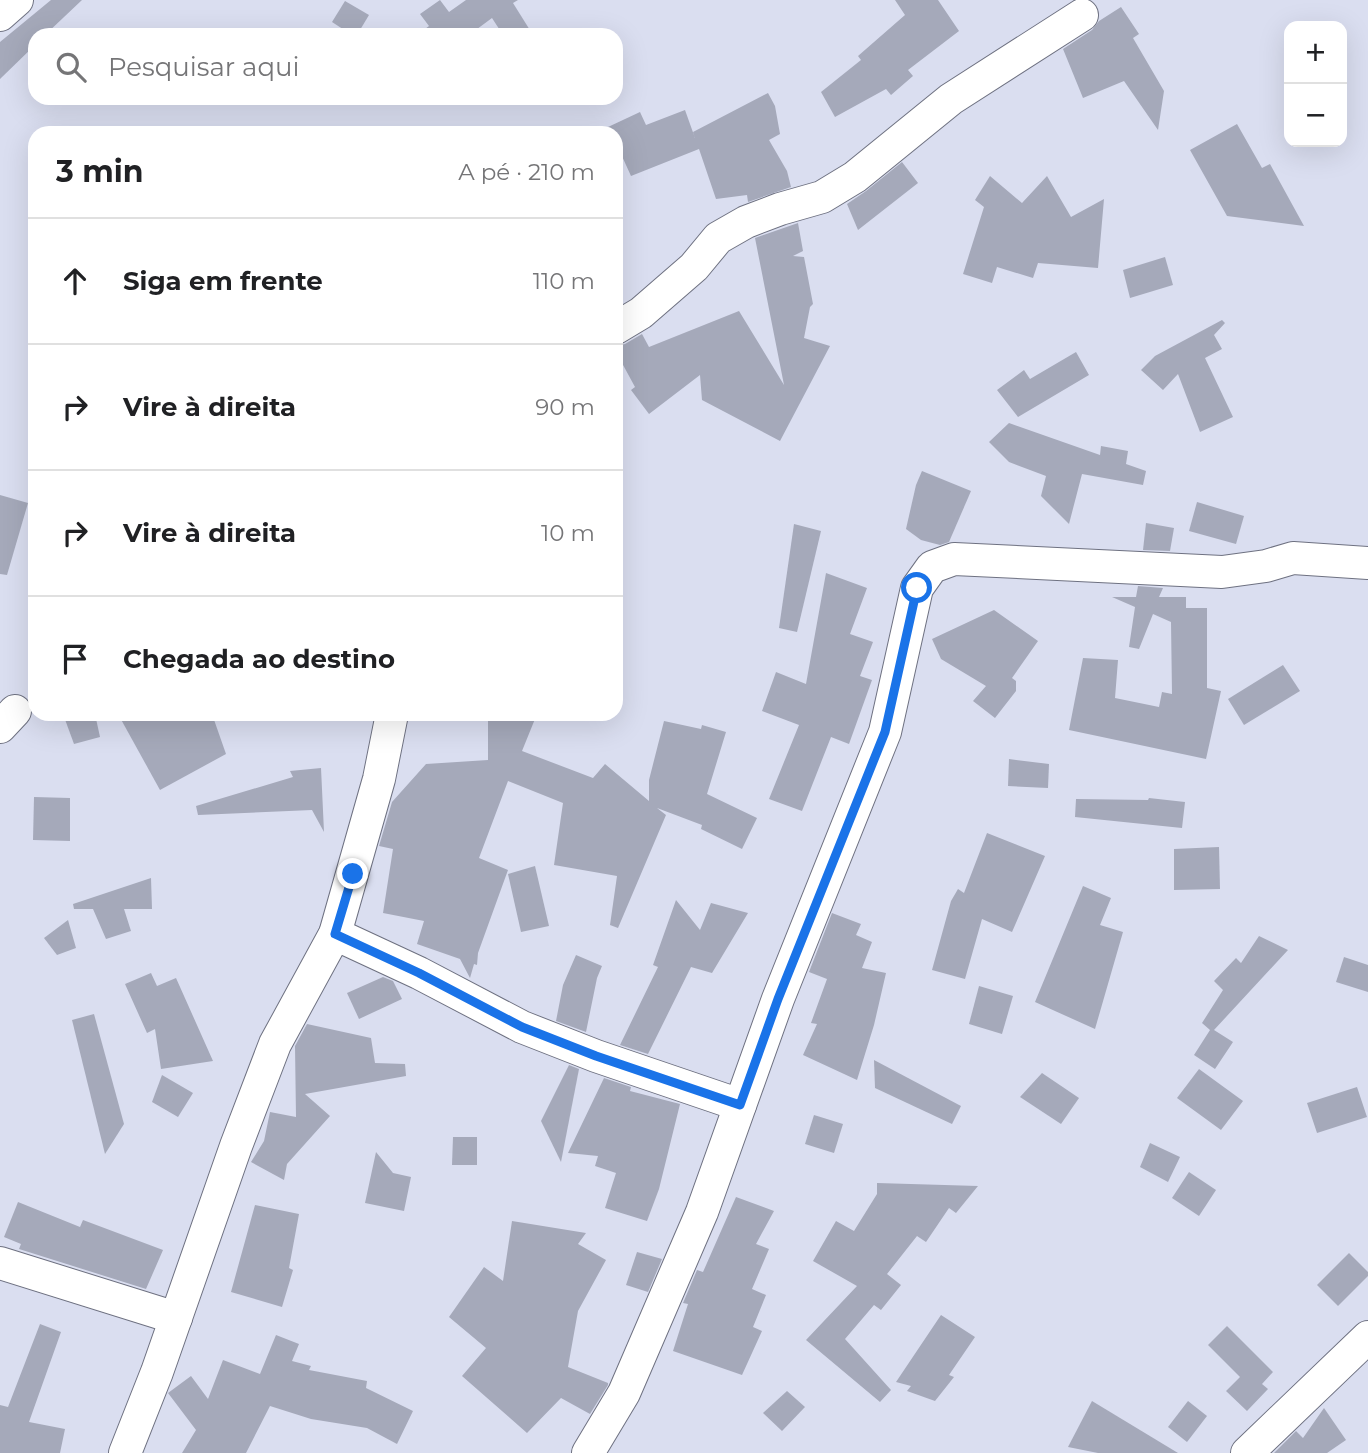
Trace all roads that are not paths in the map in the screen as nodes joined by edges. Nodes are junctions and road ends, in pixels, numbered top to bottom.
1 (17, 0) edge
2 (0, 15) edge
3 (1082, 15) dead end
4 (623, 324) edge
5 (1368, 562) edge
6 (391, 721) edge
7 (335, 934) junction
8 (740, 1105) junction
9 (0, 1264) edge
10 (176, 1318) junction
11 (1368, 1337) edge
12 (125, 1453) edge
13 (588, 1453) edge
14 (1247, 1453) edge

1 - 2 street
3 - 4 street
5 - 8 street
6 - 7 street
7 - 8 street
7 - 10 street
8 - 13 street
9 - 10 street
10 - 12 street
11 - 14 street

